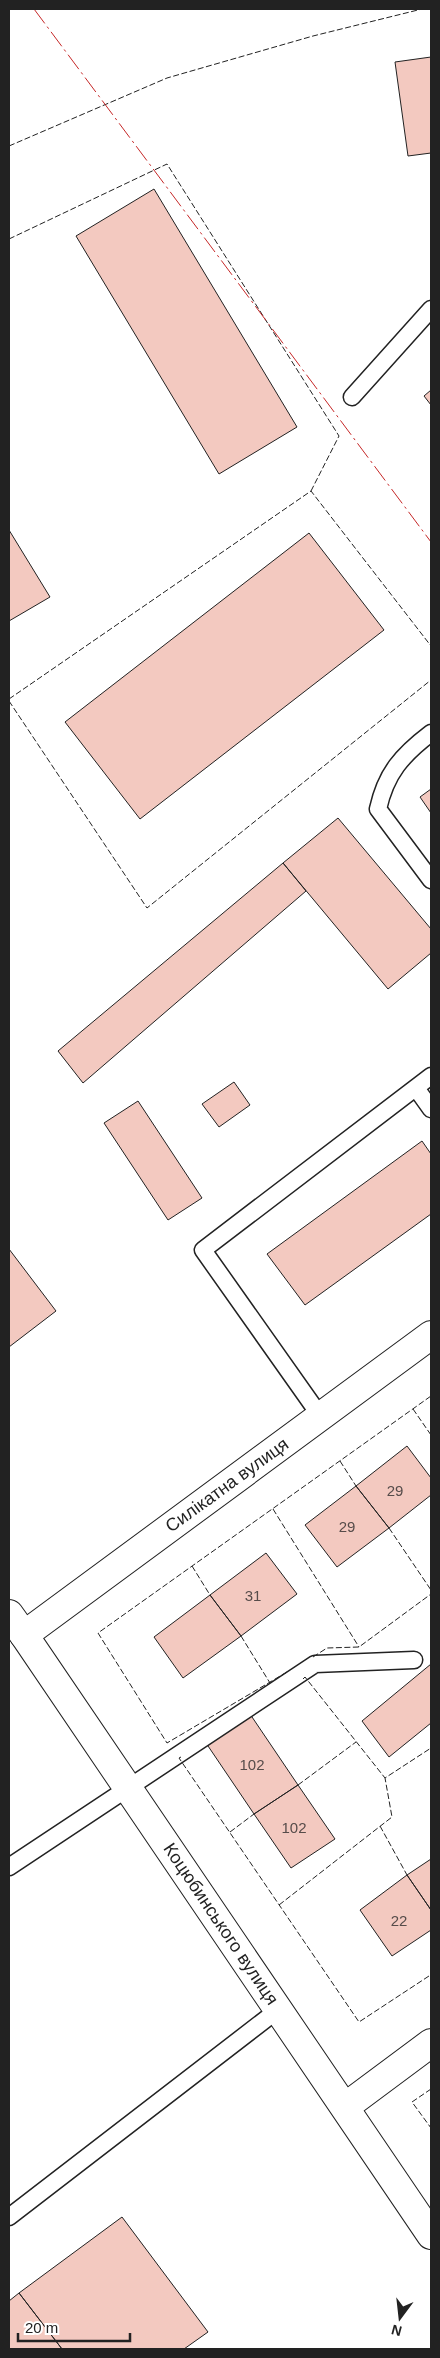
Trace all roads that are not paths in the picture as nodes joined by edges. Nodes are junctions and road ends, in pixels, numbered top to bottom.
1 (431, 309) edge
2 (352, 397) dead end
3 (431, 733) edge
4 (431, 880) edge
5 (431, 1076) edge
6 (416, 1088) junction
7 (431, 1109) edge
8 (431, 1335) edge
9 (321, 1416) junction
10 (16, 1625) edge
11 (414, 1660) dead end
12 (127, 1786) junction
13 (9, 1867) edge
14 (279, 2009) junction
15 (431, 2043) edge
16 (345, 2107) junction
17 (9, 2217) edge
18 (431, 2235) edge

1 - 2 lane
3 - 4 lane
5 - 6 lane
6 - 7 lane
6 - 9 lane
8 - 9 street, Силікатна вулиця
9 - 10 street, Силікатна вулиця
10 - 12 street, Коцюбинського вулиця
11 - 12 lane
12 - 13 lane
12 - 14 street, Коцюбинського вулиця
14 - 16 street, Коцюбинського вулиця
14 - 17 lane
15 - 16 street
16 - 18 street, Коцюбинського вулиця

